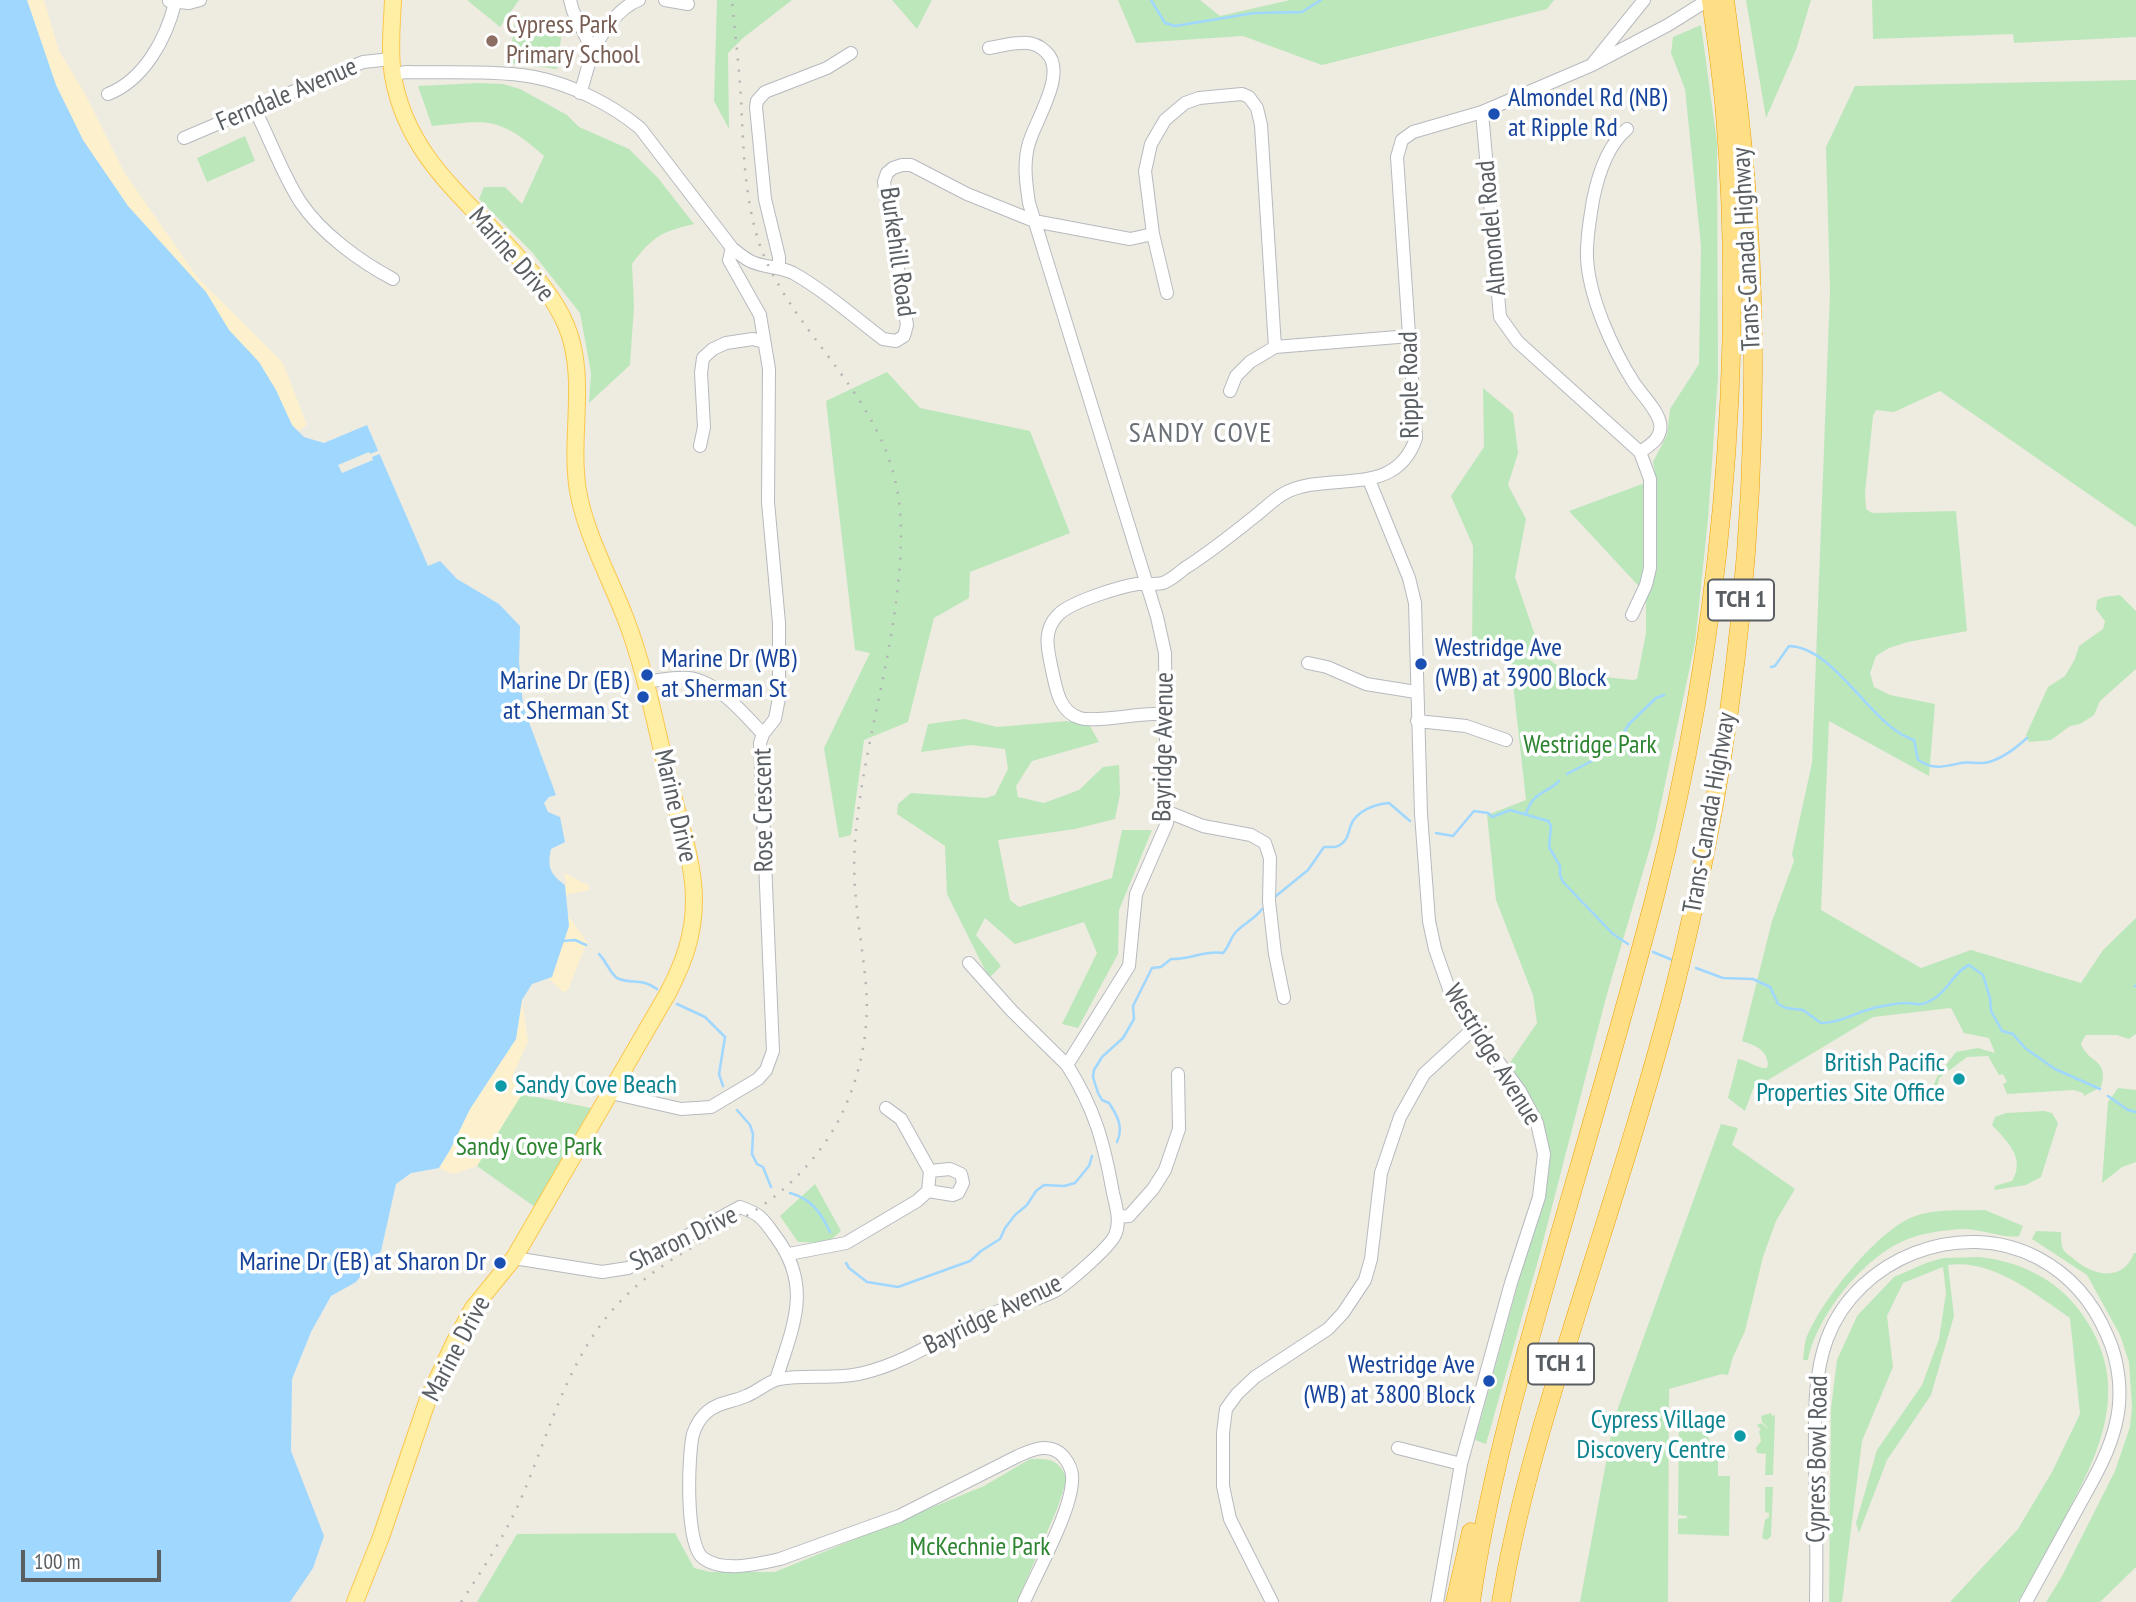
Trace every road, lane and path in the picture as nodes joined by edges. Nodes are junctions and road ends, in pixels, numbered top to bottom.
1 (200, 0) edge
2 (393, 0) edge
3 (569, 0) edge
4 (639, 0) edge
5 (665, 0) edge
6 (1644, 0) edge
7 (1709, 0) edge
8 (171, 1) edge
9 (688, 5) dead end
10 (1722, 15) edge
11 (989, 48) dead end
12 (593, 51) junction
13 (851, 53) dead end
14 (1592, 65) junction
15 (392, 67) junction
16 (580, 93) junction
17 (108, 94) dead end
18 (255, 110) junction
19 (1482, 112) junction
20 (1627, 129) dead end
21 (184, 138) dead end
22 (1034, 221) junction
23 (1153, 234) junction
24 (732, 248) junction
25 (779, 267) junction
26 (393, 279) dead end
27 (1167, 293) dead end
28 (1410, 336) junction
29 (764, 342) junction
30 (1275, 347) junction
31 (1230, 391) dead end
32 (700, 446) dead end
33 (1640, 452) junction
34 (1369, 480) junction
35 (1146, 583) junction
36 (1632, 615) dead end
37 (1308, 663) dead end
38 (644, 682) junction
39 (1416, 692) junction
40 (1165, 714) junction
41 (1417, 721) junction
42 (763, 734) junction
43 (1506, 740) dead end
44 (1168, 812) junction
45 (969, 963) dead end
46 (1284, 998) dead end
47 (1474, 1028) junction
48 (1067, 1065) junction
49 (1178, 1074) dead end
50 (608, 1098) junction
51 (886, 1108) dead end
52 (930, 1171) junction
53 (928, 1191) junction
54 (1118, 1217) junction
55 (789, 1254) junction
56 (514, 1258) junction
57 (776, 1380) junction
58 (1510, 1408) junction
59 (1398, 1448) dead end
60 (1461, 1464) junction
61 (1517, 1522) junction
62 (355, 1602) edge
63 (1024, 1602) edge
64 (1272, 1602) edge
65 (1437, 1602) edge
66 (1455, 1602) edge
67 (1471, 1602) edge
68 (1501, 1602) edge
69 (1508, 1602) edge
70 (1816, 1602) edge
71 (2026, 1602) edge

1 - 8 street
2 - 15 main road, Marine Drive
3 - 12 street
4 - 12 street
5 - 9 street
6 - 14 street
7 - 10 highway, Trans-Canada Highway / TCH 1
7 - 14 street
8 - 17 street
10 - 58 highway, Trans-Canada Highway / TCH 1
10 - 61 highway, Trans-Canada Highway / TCH 1
11 - 22 street, Bayridge Avenue
12 - 16 street
13 - 25 street
14 - 19 street
15 - 16 street, Burkehill Road
15 - 18 street, Ferndale Avenue
15 - 38 main road, Marine Drive
16 - 24 street, Burkehill Road
18 - 21 street, Ferndale Avenue
18 - 26 street
19 - 28 street, Ripple Road
19 - 33 street, Almondel Road
20 - 33 street
22 - 23 street, Burkehill Road
22 - 25 street, Burkehill Road
22 - 35 street, Bayridge Avenue
23 - 27 street
23 - 30 street
24 - 25 street, Burkehill Road
24 - 29 street, Rose Crescent
28 - 30 street
28 - 34 street, Ripple Road
29 - 32 street
29 - 42 street, Rose Crescent
30 - 31 street
33 - 36 street
34 - 35 street, Ripple Road
34 - 39 street, Westridge Avenue
35 - 40 street, Bayridge Avenue
35 - 40 street
37 - 39 street
38 - 42 street
38 - 50 main road, Marine Drive
39 - 41 street, Westridge Avenue
40 - 44 street, Bayridge Avenue
41 - 43 street
41 - 47 street, Westridge Avenue
42 - 50 street, Rose Crescent
44 - 46 street
44 - 48 street, Bayridge Avenue
45 - 48 street
47 - 60 street, Westridge Avenue
47 - 64 street
48 - 54 street
49 - 54 street
50 - 56 main road, Marine Drive
51 - 52 street
52 - 53 street
52 - 53 street
53 - 55 street
54 - 57 street, Bayridge Avenue
55 - 56 street, Sharon Drive
55 - 57 street, Sharon Drive
56 - 62 main road, Marine Drive
57 - 63 street, Bayridge Avenue
58 - 66 highway
58 - 67 highway, Trans-Canada Highway / TCH 1
59 - 60 street
60 - 65 street, Westridge Avenue
61 - 68 highway, Trans-Canada Highway / TCH 1
61 - 69 highway
70 - 71 street, Cypress Bowl Road

